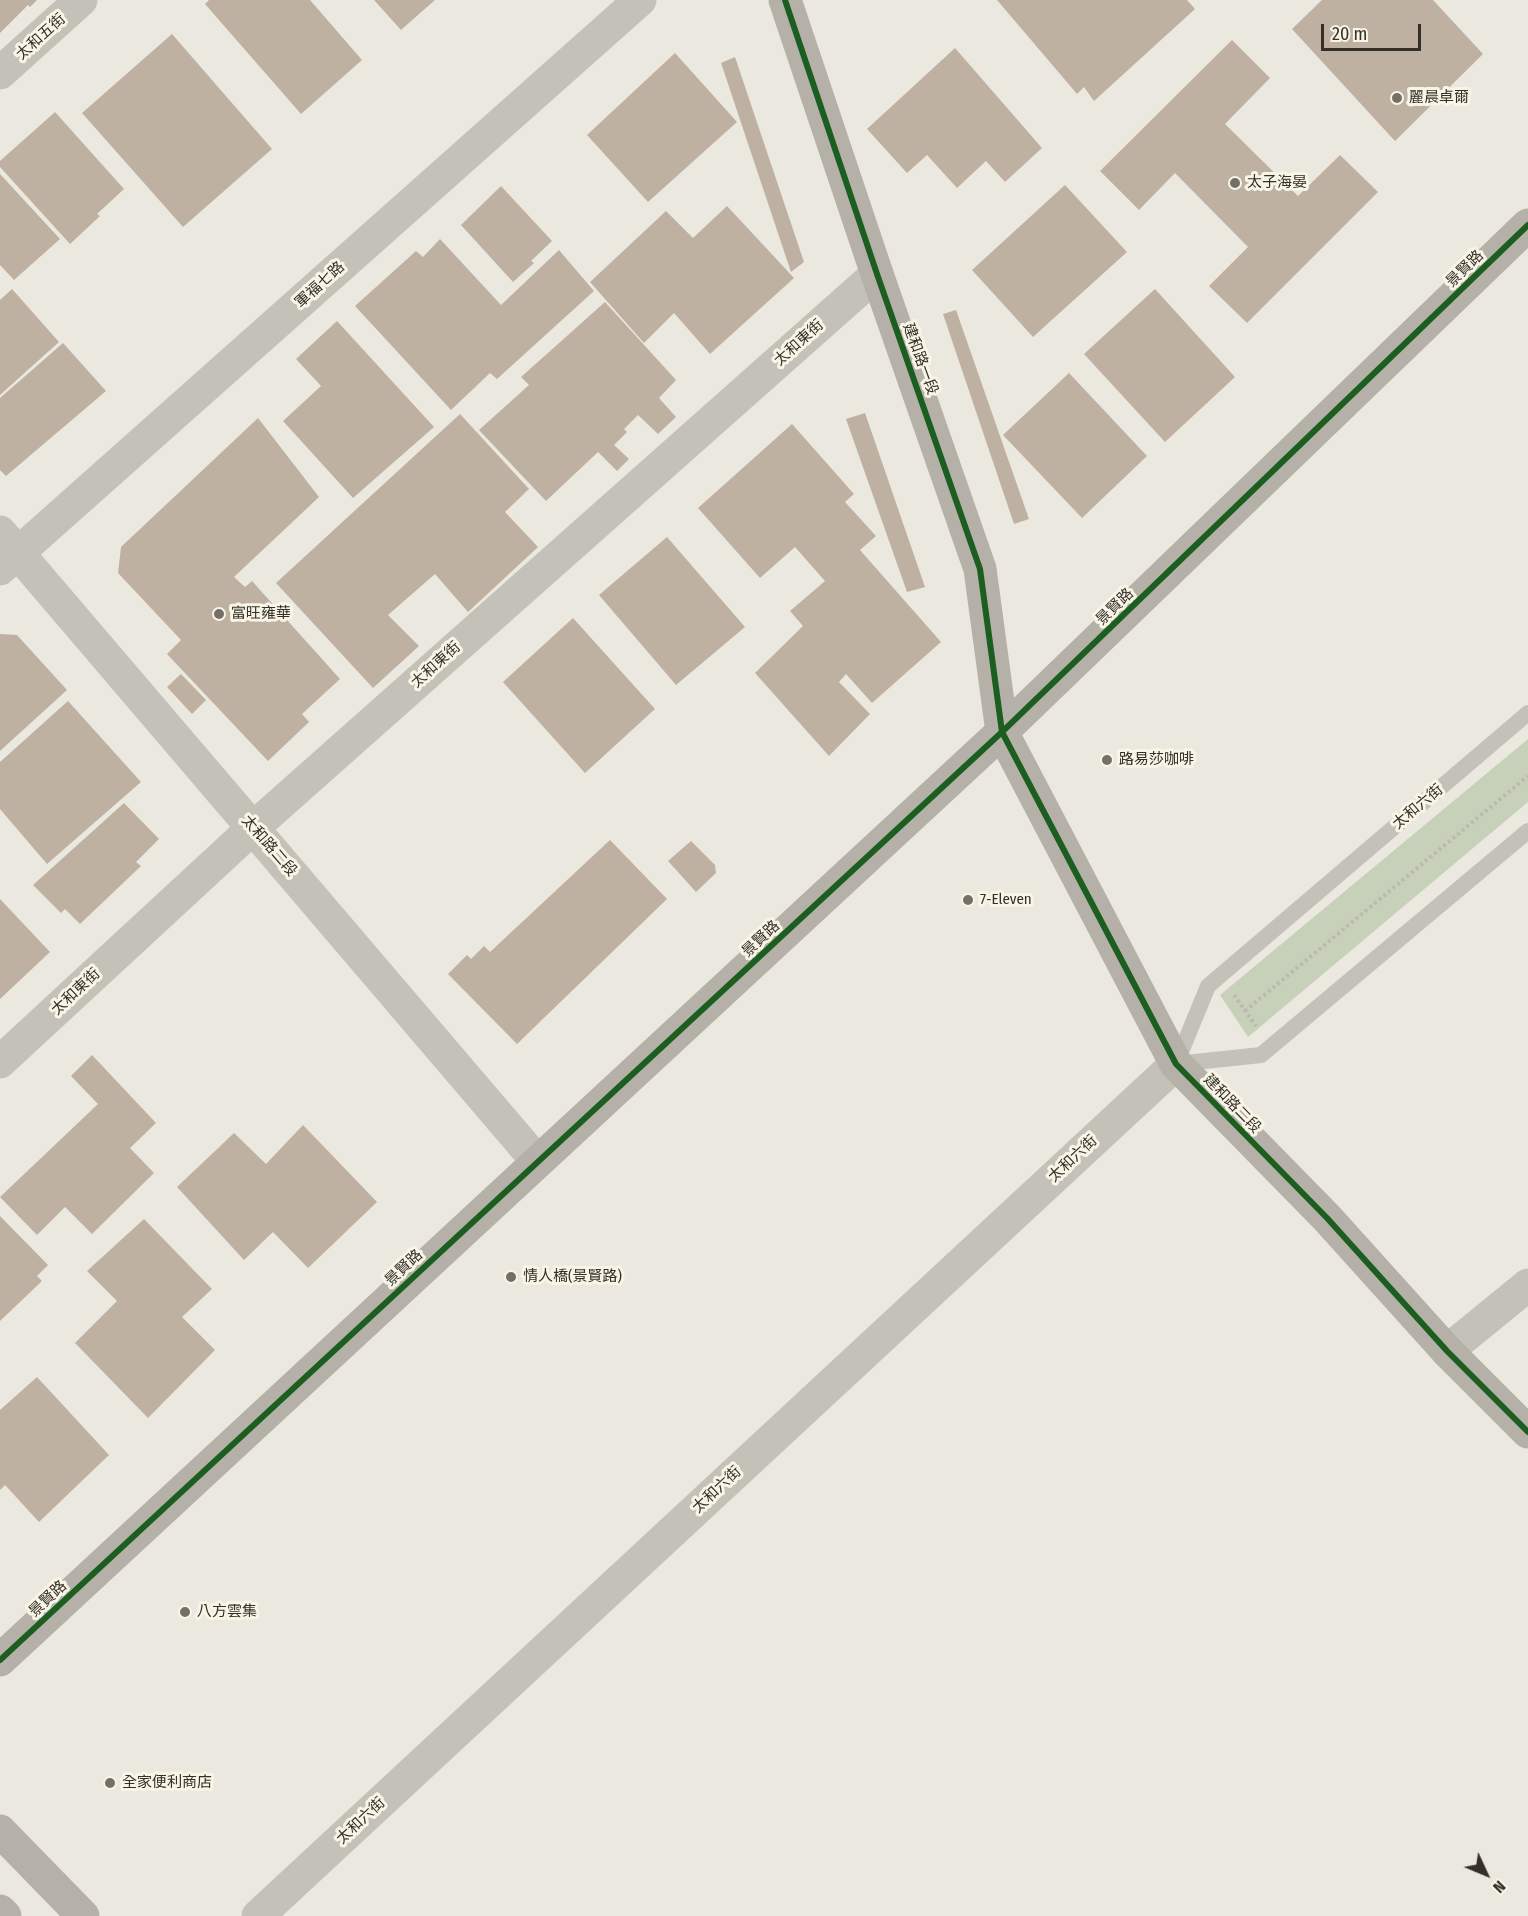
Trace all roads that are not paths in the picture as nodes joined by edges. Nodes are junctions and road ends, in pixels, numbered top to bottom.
1 (81, 0) edge
2 (640, 0) edge
3 (786, 0) edge
4 (0, 73) edge
5 (1528, 225) edge
6 (876, 274) junction
7 (6, 552) edge
8 (1528, 713) edge
9 (1002, 732) junction
10 (253, 828) junction
11 (1528, 831) edge
12 (0, 1062) edge
13 (1176, 1064) junction
14 (537, 1161) junction
15 (1528, 1285) edge
16 (1447, 1351) junction
17 (1528, 1432) edge
18 (0, 1660) edge
19 (0, 1831) edge
20 (0, 1911) edge
21 (5, 1916) edge
22 (82, 1916) edge
23 (258, 1916) edge

1 - 4 street, 太和五街
2 - 7 street, 軍福七路
3 - 6 street, 建和路一段
5 - 9 street, 景賢路
6 - 9 street, 建和路一段
6 - 10 street, 太和東街
7 - 10 street, 太和路二段
8 - 13 lane, 太和六街
9 - 13 street, 建和路二段
9 - 14 street, 景賢路
10 - 12 street, 太和東街
10 - 14 street, 太和路二段
11 - 13 lane
13 - 16 street, 建和路二段
13 - 23 street, 太和六街
14 - 18 street, 景賢路
15 - 16 street
16 - 17 street, 建和路二段
19 - 22 street
20 - 21 street

